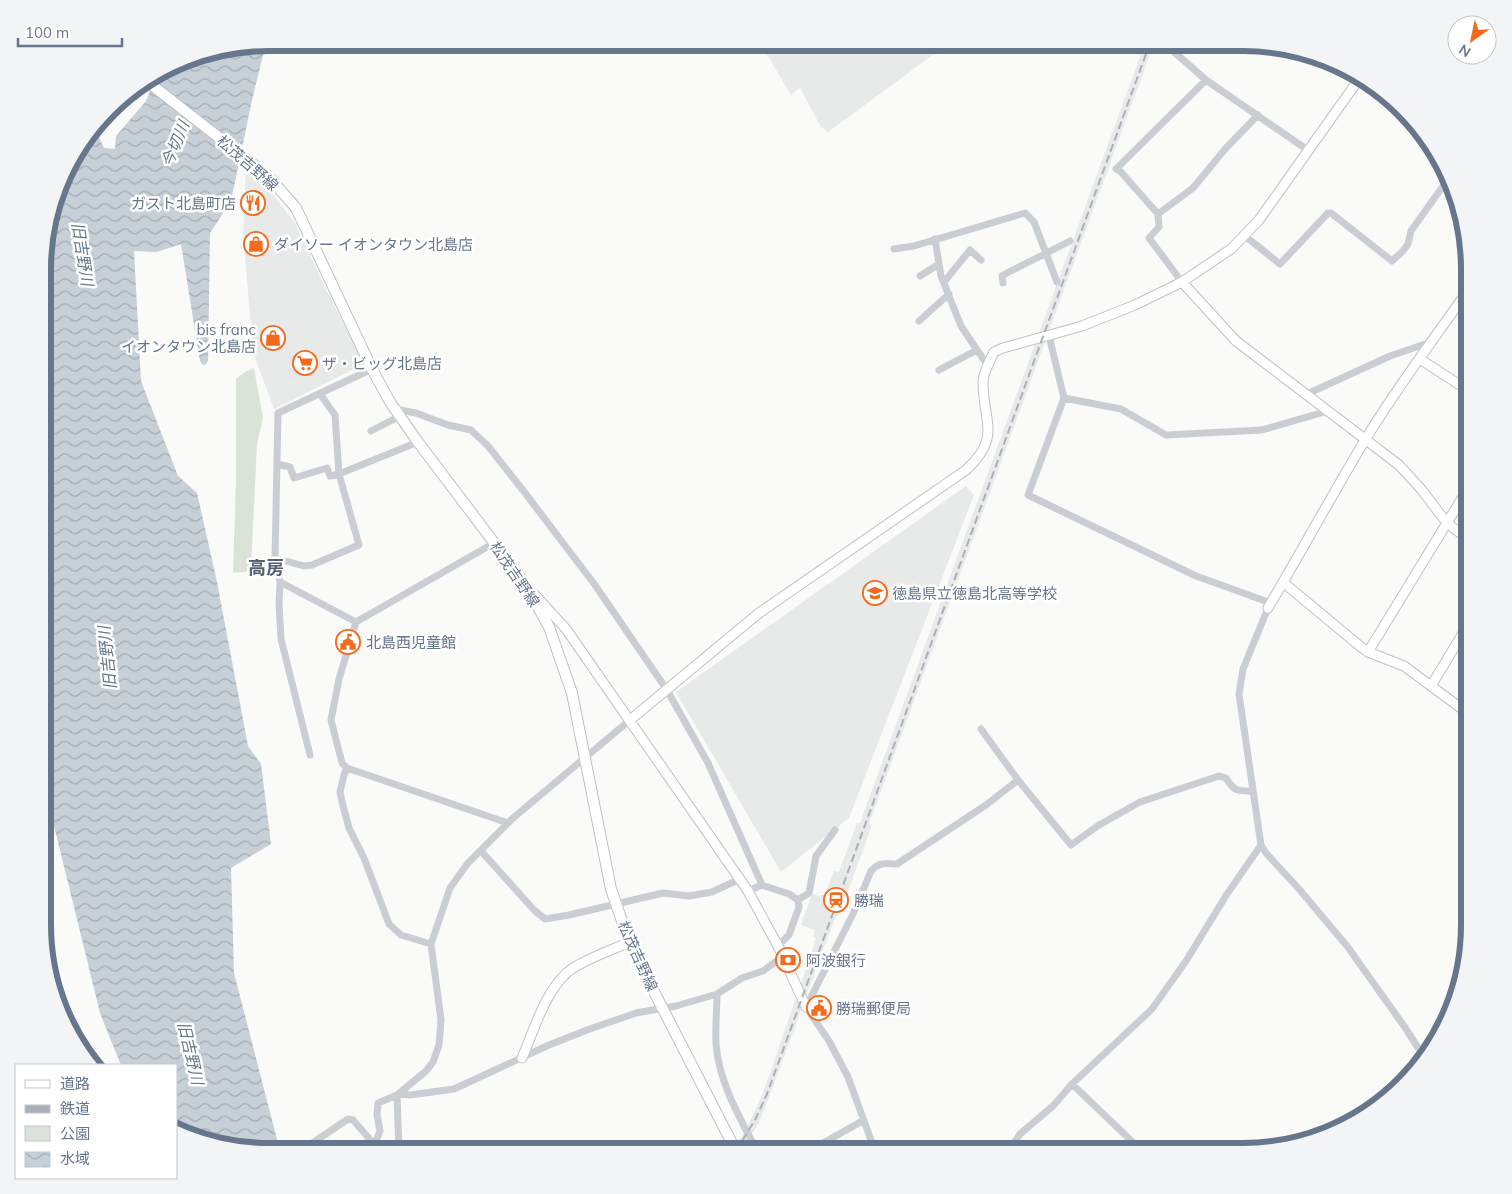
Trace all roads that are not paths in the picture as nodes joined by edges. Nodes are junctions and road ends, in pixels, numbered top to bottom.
1 (1173, 51) edge
2 (1206, 80) junction
3 (1356, 83) edge
4 (152, 85) edge
5 (1258, 116) junction
6 (1309, 150) junction
7 (1444, 185) edge
8 (1158, 214) junction
9 (1245, 236) junction
10 (934, 239) junction
11 (1070, 240) dead end
12 (894, 249) dead end
13 (1046, 252) junction
14 (982, 260) dead end
15 (939, 264) junction
16 (920, 276) dead end
17 (944, 282) junction
18 (1057, 282) dead end
19 (1182, 282) junction
20 (1003, 283) dead end
21 (948, 294) junction
22 (1461, 302) edge
23 (919, 321) dead end
24 (1048, 336) junction
25 (1432, 342) junction
26 (976, 350) junction
27 (1420, 359) junction
28 (988, 366) junction
29 (372, 369) junction
30 (939, 370) dead end
31 (1461, 386) edge
32 (320, 394) junction
33 (1307, 394) junction
34 (1064, 398) junction
35 (1328, 411) junction
36 (397, 412) junction
37 (371, 431) dead end
38 (1365, 439) junction
39 (418, 442) junction
40 (277, 464) junction
41 (339, 474) junction
42 (1461, 500) edge
43 (1447, 523) junction
44 (1461, 534) edge
45 (494, 543) junction
46 (275, 558) junction
47 (280, 582) junction
48 (1284, 583) junction
49 (526, 585) junction
50 (1270, 605) junction
51 (356, 622) junction
52 (1461, 637) edge
53 (1368, 652) junction
54 (1431, 686) junction
55 (667, 690) junction
56 (1461, 708) edge
57 (630, 720) junction
58 (981, 729) dead end
59 (310, 755) dead end
60 (585, 757) junction
61 (347, 768) junction
62 (1018, 780) junction
63 (1253, 791) junction
64 (508, 823) junction
65 (835, 830) dead end
66 (1262, 846) junction
67 (480, 850) junction
68 (740, 879) junction
69 (762, 885) junction
70 (748, 891) junction
71 (798, 900) junction
72 (616, 905) junction
73 (630, 942) junction
74 (430, 944) junction
75 (778, 946) junction
76 (782, 957) junction
77 (717, 994) junction
78 (806, 1007) junction
79 (662, 1009) junction
80 (1420, 1051) edge
81 (522, 1058) junction
82 (1072, 1084) junction
83 (398, 1094) junction
84 (864, 1120) junction
85 (312, 1143) edge
86 (370, 1143) edge
87 (376, 1143) edge
88 (399, 1143) edge
89 (732, 1143) edge
90 (753, 1143) edge
91 (824, 1143) edge
92 (872, 1143) edge
93 (1014, 1143) edge
94 (1133, 1143) edge

1 - 2 street
2 - 5 street
2 - 8 street
3 - 6 street
4 - 29 main road, 松茂吉野線
5 - 6 street
5 - 8 street
6 - 9 street
7 - 9 street
8 - 19 street
9 - 19 street
10 - 12 street
10 - 13 street
10 - 15 street
11 - 13 street
13 - 18 street
13 - 20 street
14 - 17 street
15 - 16 street
15 - 17 street
17 - 21 street
19 - 24 street
19 - 33 street
21 - 23 street
21 - 26 street
22 - 25 street
24 - 28 street
24 - 34 street
25 - 27 street
25 - 33 street
26 - 28 street
26 - 30 street
27 - 31 street
27 - 38 street
28 - 55 street
29 - 32 street
29 - 36 main road, 松茂吉野線
32 - 40 street
32 - 41 street
33 - 35 street
34 - 35 street
34 - 50 street
35 - 38 street
36 - 37 street
36 - 39 main road, 松茂吉野線
36 - 55 street
38 - 43 street
38 - 48 street
39 - 41 street
39 - 45 main road, 松茂吉野線
40 - 41 street
40 - 46 street
41 - 46 street
42 - 43 street
43 - 44 street
43 - 53 street
45 - 49 main road, 松茂吉野線
45 - 51 street
46 - 47 street
47 - 51 street
47 - 59 street
48 - 50 street
48 - 53 street
49 - 57 street
49 - 60 main road, 松茂吉野線
50 - 63 street
51 - 61 street
52 - 54 street
53 - 54 street
54 - 56 street
55 - 57 street
55 - 69 street
57 - 60 street
57 - 68 street
58 - 62 street
60 - 64 street
60 - 72 main road, 松茂吉野線
61 - 64 street
61 - 74 street
62 - 63 street
62 - 78 street
63 - 66 street
64 - 67 street
65 - 71 street
66 - 80 street
66 - 82 street
67 - 72 street
67 - 74 street
68 - 70 street
68 - 72 street
69 - 70 street
69 - 71 street
70 - 75 street
71 - 75 street
72 - 73 main road, 松茂吉野線
73 - 79 main road, 松茂吉野線
73 - 81 street
74 - 83 street
75 - 76 street
76 - 77 street
76 - 78 street
77 - 79 street
77 - 90 street
78 - 84 street
79 - 81 street
79 - 89 main road, 松茂吉野線
81 - 83 street
82 - 93 street
82 - 94 street
83 - 87 street
83 - 88 street
84 - 91 street
84 - 92 street
85 - 86 street

